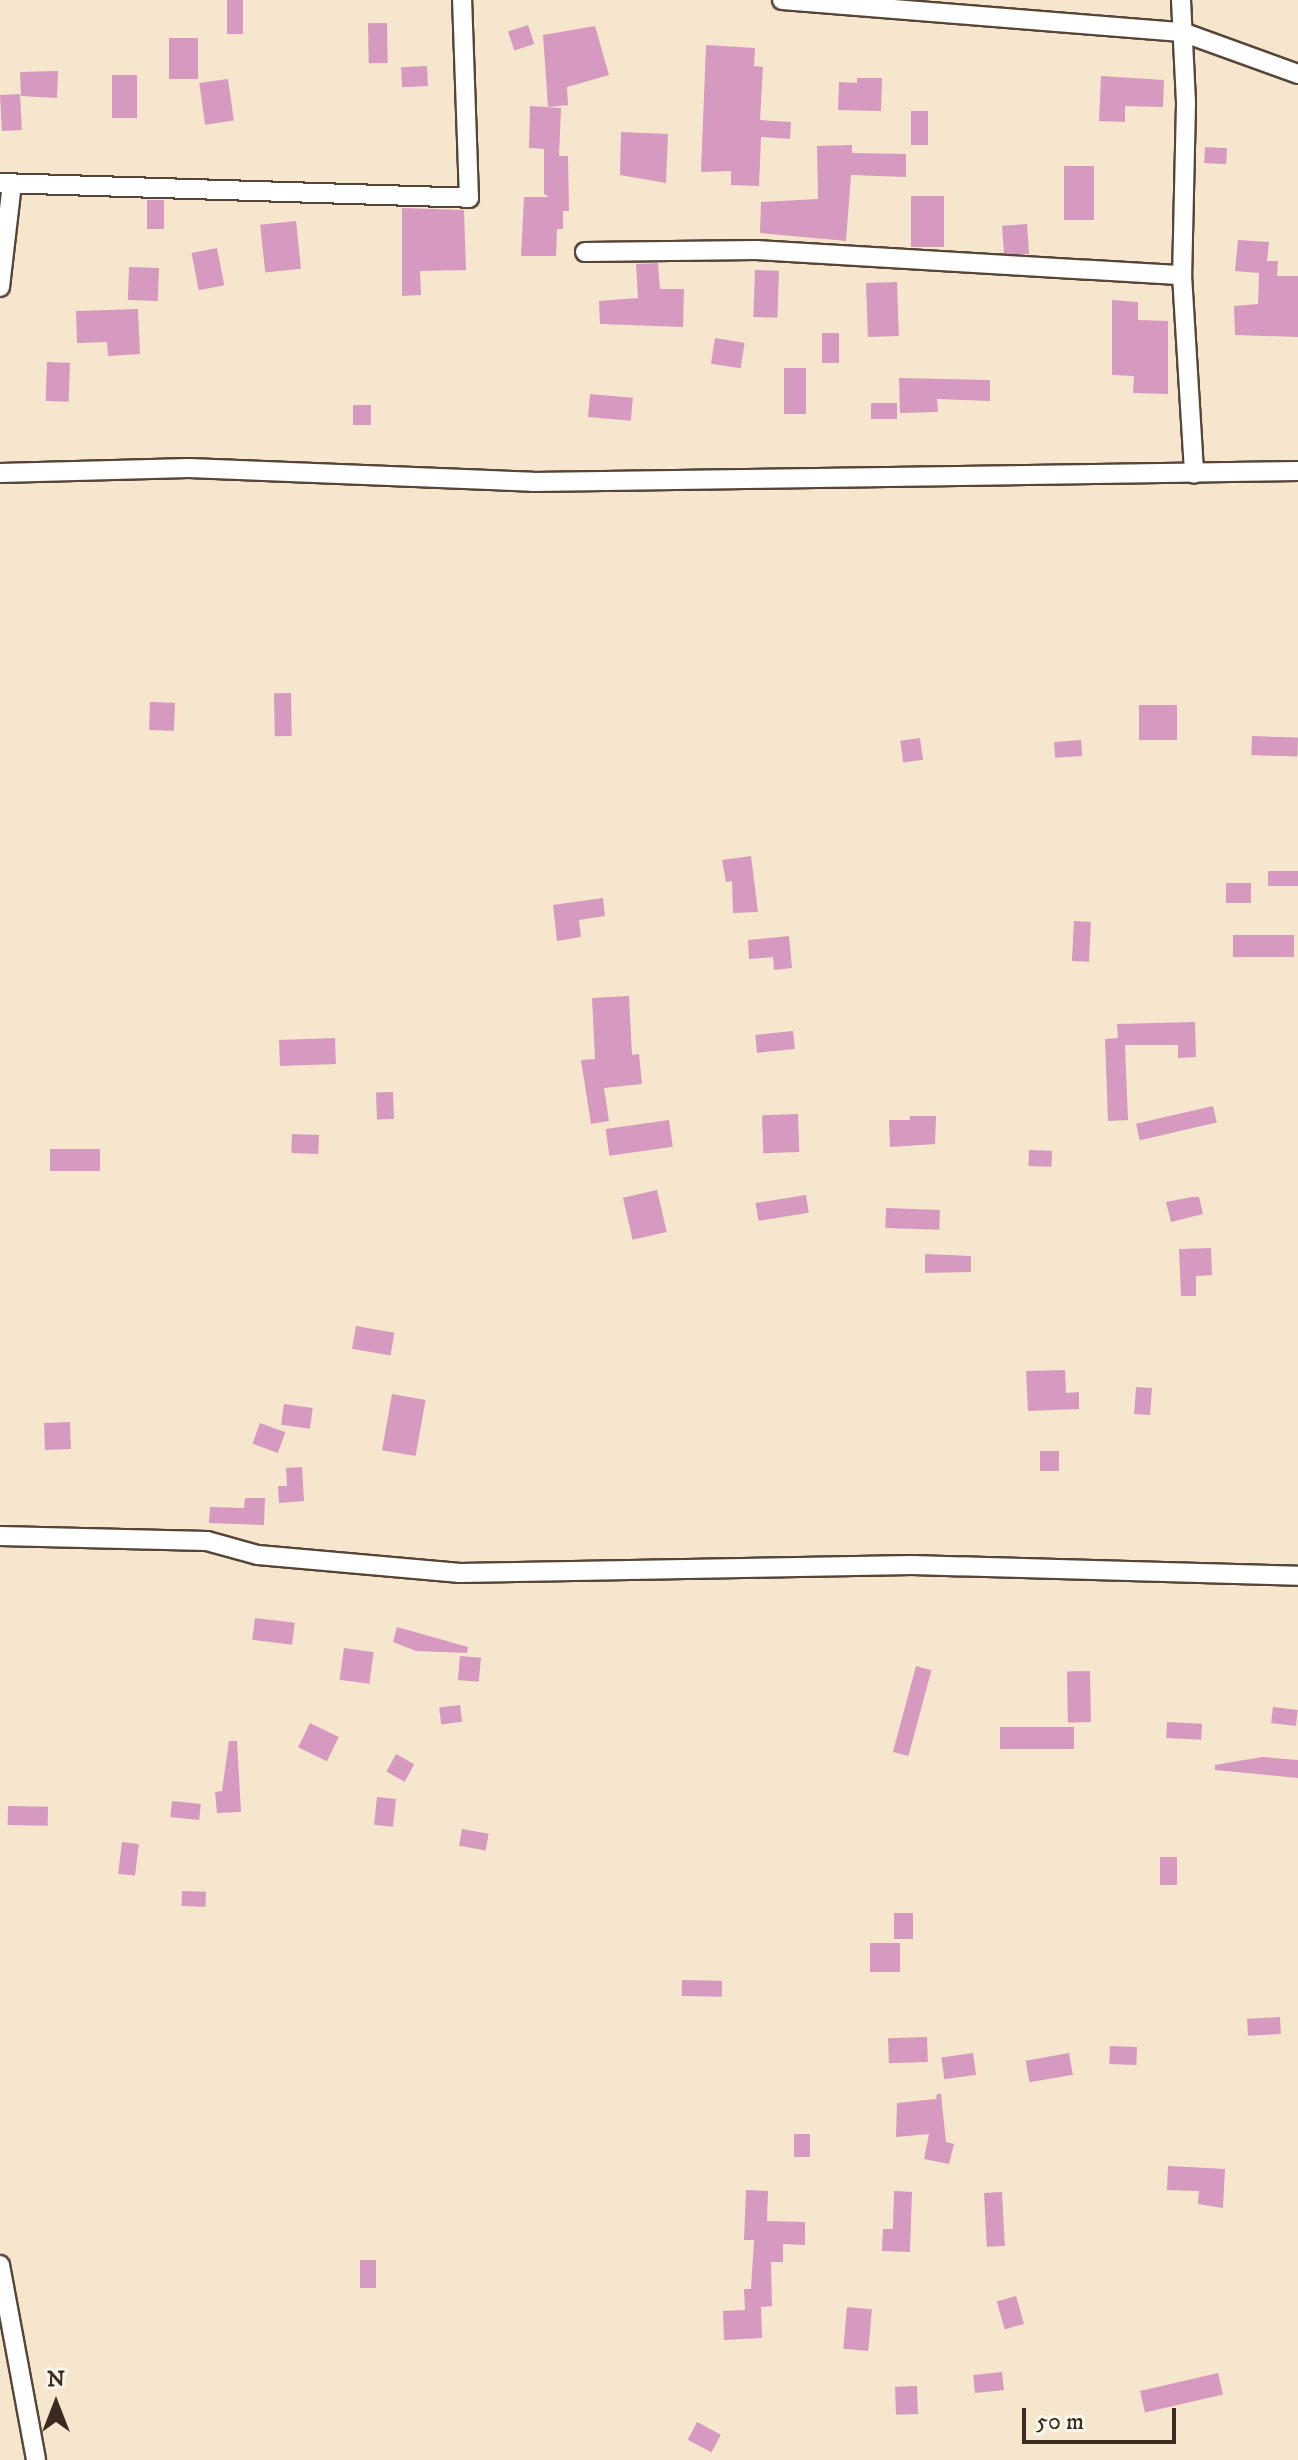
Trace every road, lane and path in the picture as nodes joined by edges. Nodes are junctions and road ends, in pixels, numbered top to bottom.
1 (462, 0) edge
2 (782, 0) edge
3 (1181, 0) edge
4 (1182, 32) junction
5 (1298, 74) edge
6 (6, 184) edge
7 (585, 252) dead end
8 (1182, 275) junction
9 (0, 287) edge
10 (1298, 471) edge
11 (0, 473) edge
12 (1194, 474) junction
13 (0, 1536) edge
14 (1298, 1576) edge
15 (0, 2265) edge
16 (36, 2460) edge

1 - 6 street
2 - 4 street
3 - 4 street
4 - 5 street
4 - 8 street
6 - 9 street
7 - 8 street
8 - 12 street
10 - 12 street
11 - 12 street
13 - 14 street
15 - 16 street

